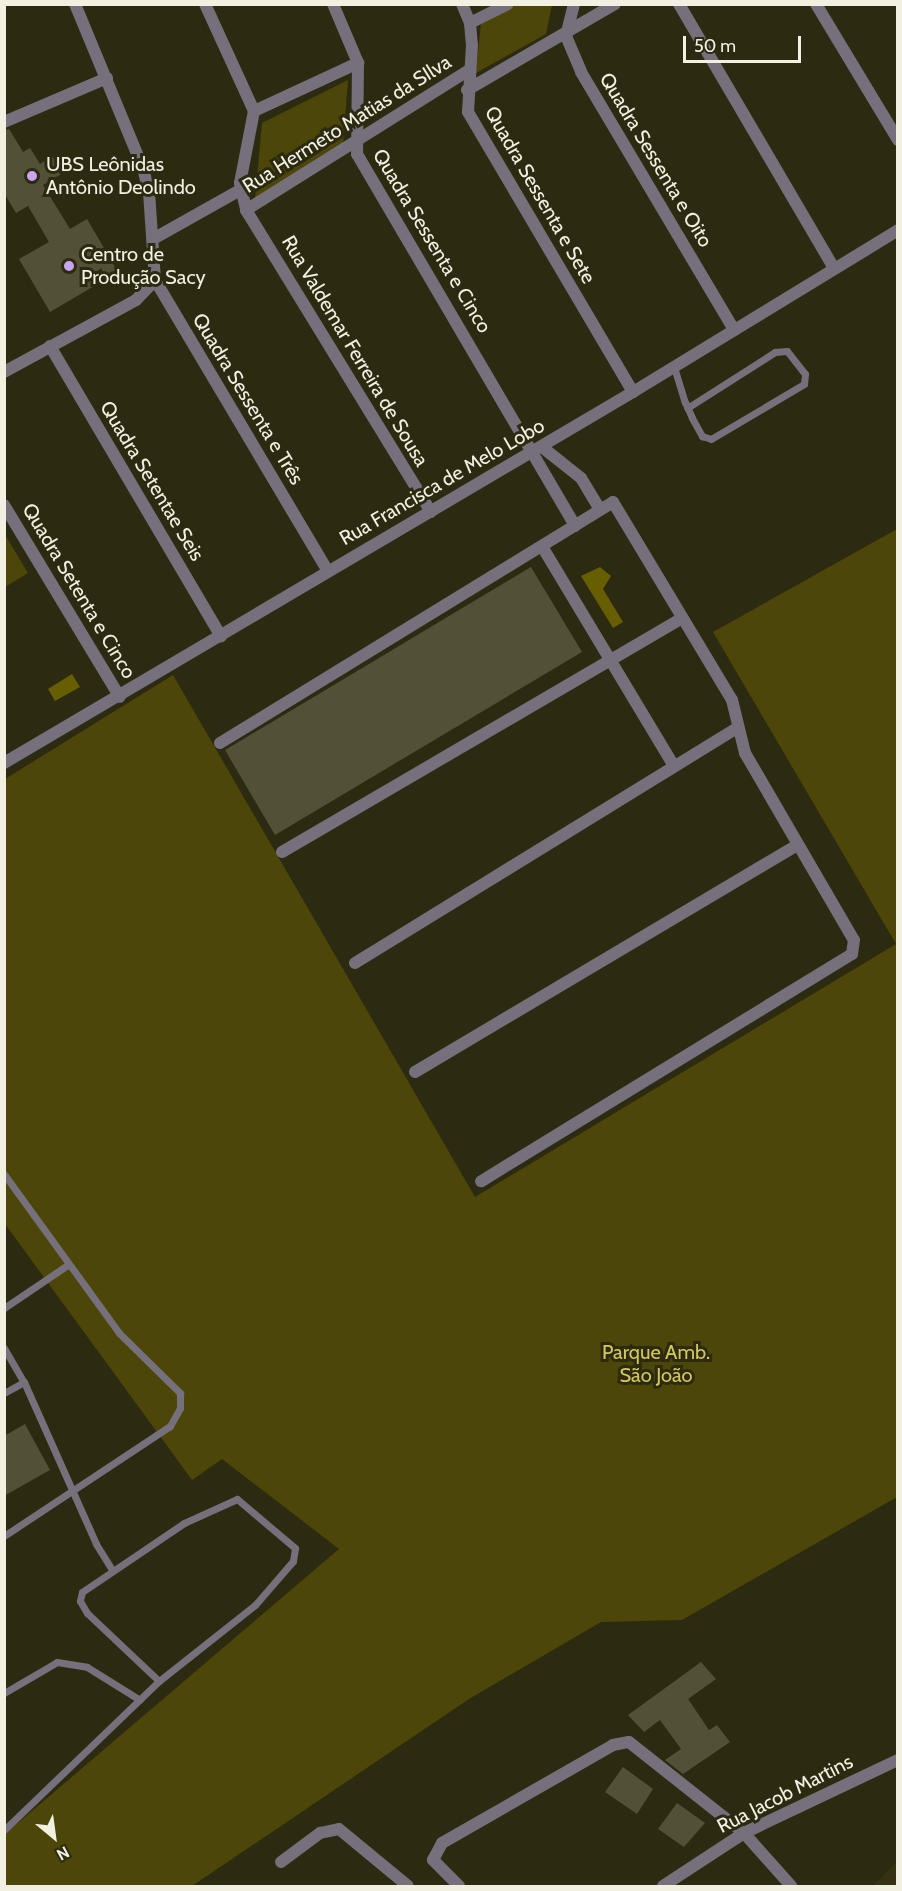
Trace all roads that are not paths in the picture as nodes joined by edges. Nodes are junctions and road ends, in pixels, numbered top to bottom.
1 (75, 4) edge
2 (205, 4) edge
3 (333, 4) edge
4 (462, 4) edge
5 (508, 4) edge
6 (574, 4) edge
7 (615, 4) edge
8 (679, 4) edge
9 (816, 4) edge
10 (470, 24) junction
11 (566, 36) junction
12 (358, 63) junction
13 (468, 71) junction
14 (107, 78) junction
15 (467, 90) junction
16 (254, 111) junction
17 (4, 122) edge
18 (354, 139) junction
19 (897, 140) edge
20 (240, 190) junction
21 (246, 210) junction
22 (897, 230) edge
23 (153, 239) junction
24 (834, 268) junction
25 (155, 280) junction
26 (734, 330) junction
27 (50, 346) junction
28 (674, 367) junction
29 (4, 372) edge
30 (633, 392) junction
31 (687, 408) junction
32 (538, 449) junction
33 (4, 505) edge
34 (600, 510) junction
35 (431, 512) junction
36 (575, 526) junction
37 (543, 548) junction
38 (328, 571) junction
39 (681, 619) junction
40 (221, 636) junction
41 (611, 659) junction
42 (120, 697) junction
43 (737, 728) junction
44 (220, 743) dead end
45 (4, 763) edge
46 (674, 766) junction
47 (796, 846) junction
48 (282, 852) dead end
49 (355, 963) dead end
50 (415, 1072) dead end
51 (4, 1174) edge
52 (481, 1181) dead end
53 (69, 1264) junction
54 (4, 1308) edge
55 (4, 1348) edge
56 (24, 1382) junction
57 (4, 1393) edge
58 (75, 1491) junction
59 (4, 1536) edge
60 (112, 1570) junction
61 (159, 1682) junction
62 (4, 1693) edge
63 (140, 1700) junction
64 (897, 1760) edge
65 (4, 1830) edge
66 (744, 1833) junction
67 (281, 1862) dead end
68 (408, 1887) edge
69 (459, 1887) edge
70 (663, 1887) edge
71 (791, 1887) edge

1 - 14 street, Quadra Sessenta e Três
2 - 16 street
3 - 12 street, Quadra Sessenta e Cinco
4 - 10 street, Quadra Sessenta e Sete
5 - 10 street
6 - 11 street
7 - 11 street
8 - 24 street
9 - 19 street
10 - 13 street, Quadra Sessenta e Sete
11 - 15 street
11 - 26 street, Quadra Sessenta e Oito
12 - 16 street
12 - 18 street, Quadra Sessenta e Cinco
13 - 15 street, Quadra Sessenta e Sete
13 - 18 street, Rua Hermeto Matias da SIlva
14 - 17 street
14 - 23 street, Quadra Sessenta e Três
15 - 30 street, Quadra Sessenta e Sete
16 - 20 street
18 - 21 street, Rua Hermeto Matias da SIlva
18 - 32 street, Quadra Sessenta e Cinco
20 - 21 street, Rua Valdemar Ferreira de Sousa
20 - 23 street, Rua Hermeto Matias da SIlva
21 - 35 street, Rua Valdemar Ferreira de Sousa
22 - 24 street, Rua Francisca de Melo Lobo
23 - 25 street, Quadra Sessenta e Três
24 - 26 street, Rua Francisca de Melo Lobo
25 - 27 street
25 - 38 street, Quadra Sessenta e Três
26 - 28 street, Rua Francisca de Melo Lobo
27 - 29 street
27 - 40 street, Quadra Setentae Seis
28 - 30 street, Rua Francisca de Melo Lobo
28 - 31 lane
30 - 32 street, Rua Francisca de Melo Lobo
31 - 31 lane
32 - 34 street
32 - 35 street, Rua Francisca de Melo Lobo
32 - 36 street, Quadra Sessenta e Cinco
33 - 42 street, Quadra Setenta e Cinco
34 - 36 street
34 - 39 street
35 - 38 street, Rua Francisca de Melo Lobo
36 - 37 street
37 - 41 street
37 - 44 street
38 - 40 street, Rua Francisca de Melo Lobo
39 - 41 street
39 - 43 street
40 - 42 street, Rua Francisca de Melo Lobo
41 - 46 street
41 - 48 street
42 - 45 street, Rua Francisca de Melo Lobo
43 - 46 street
43 - 47 street
46 - 49 street
47 - 50 street
47 - 52 street
51 - 53 lane
53 - 54 lane
53 - 58 lane
55 - 56 lane
56 - 57 lane
56 - 58 lane
58 - 59 lane
58 - 60 lane
60 - 61 lane
60 - 61 lane
61 - 63 lane
62 - 63 lane
63 - 65 lane
64 - 66 street, Rua Jacob Martins
66 - 69 street
66 - 70 street, Rua Jacob Martins
66 - 71 street
67 - 68 street

